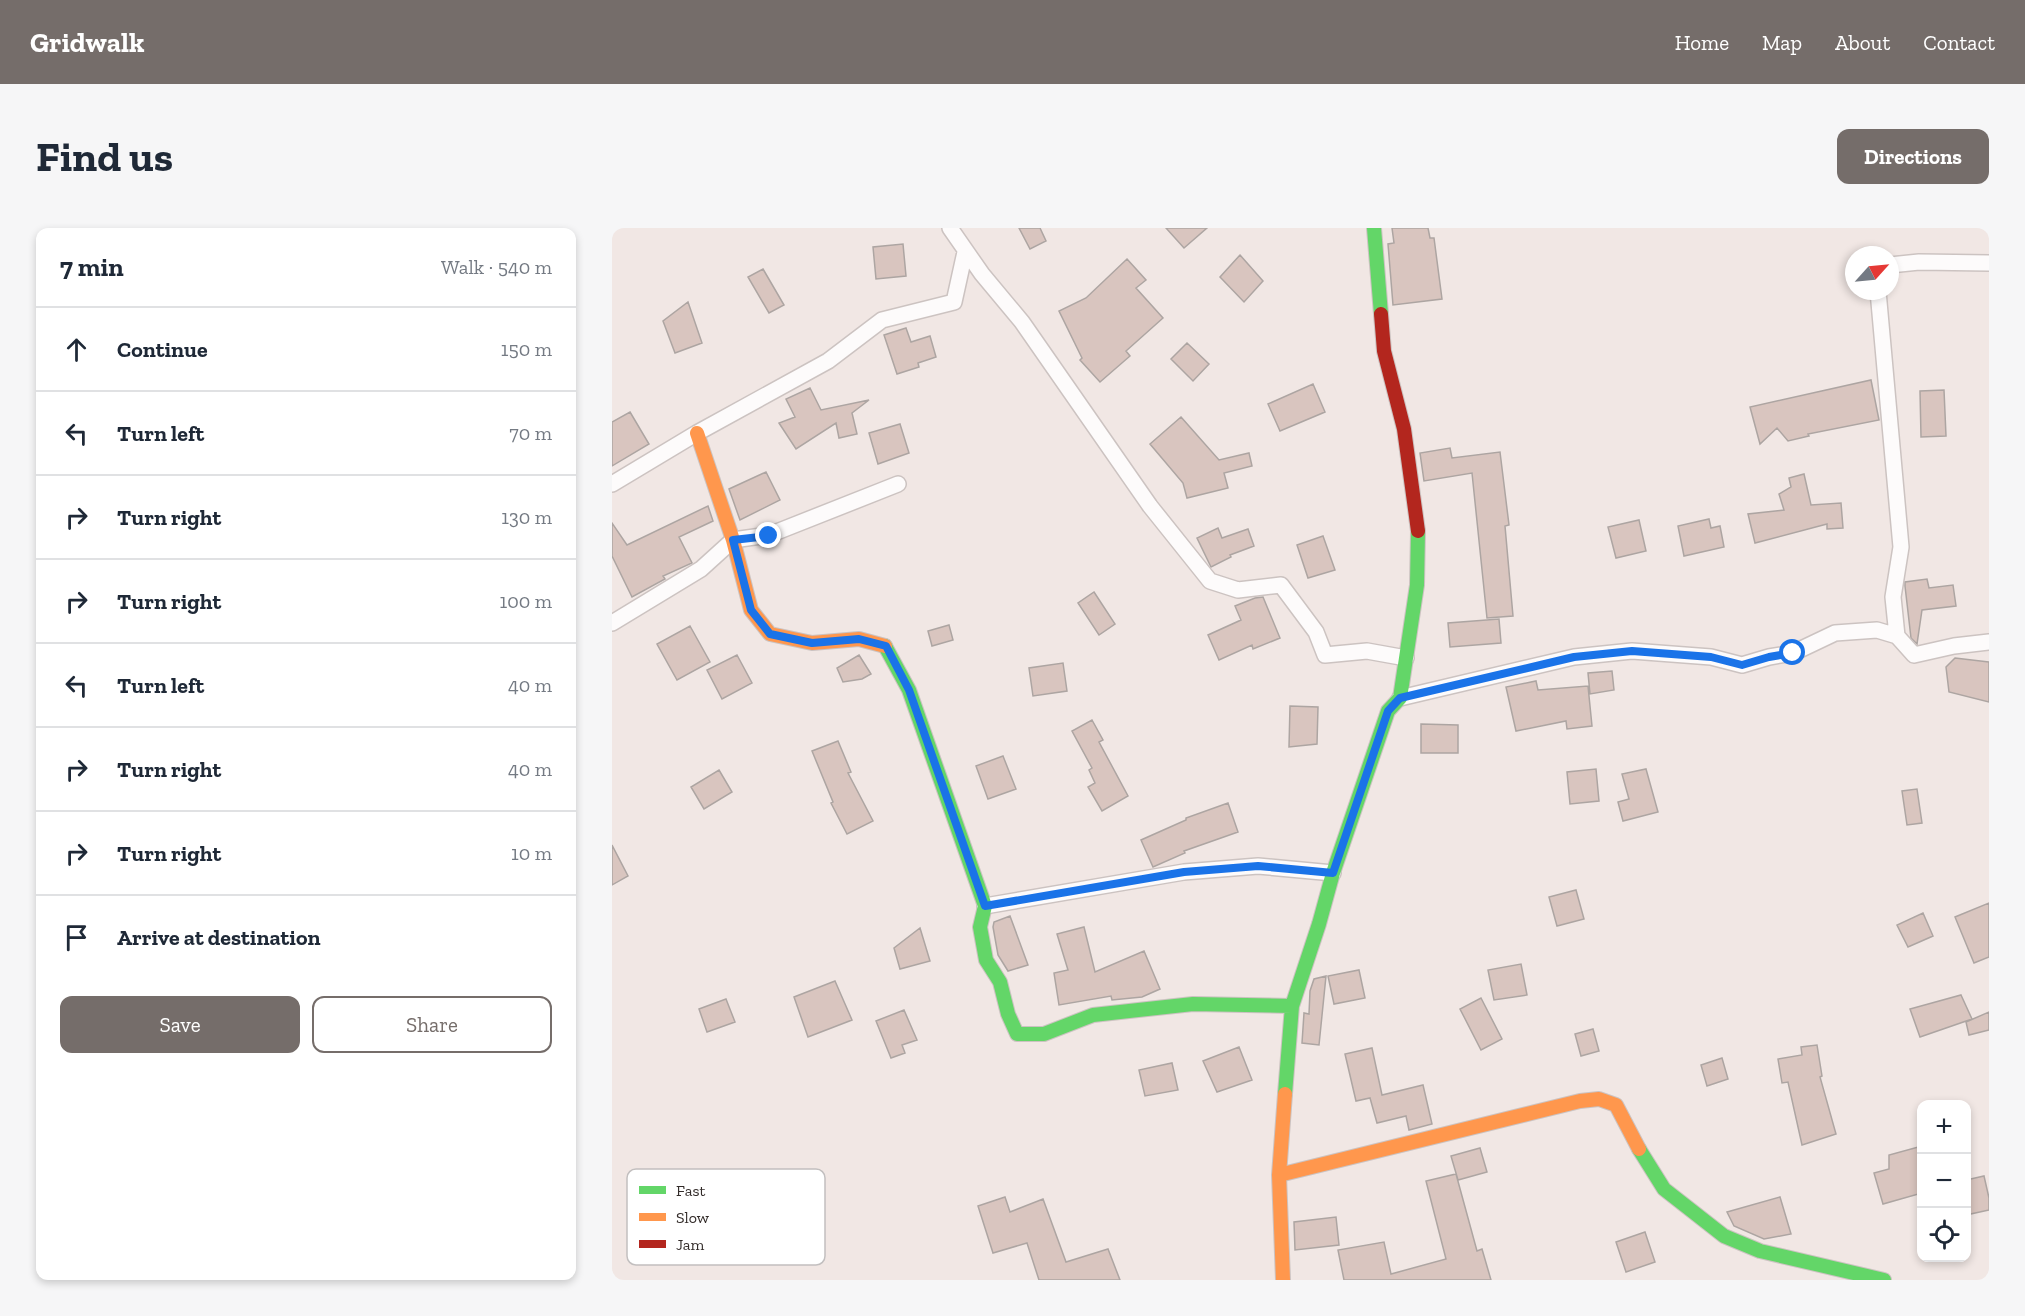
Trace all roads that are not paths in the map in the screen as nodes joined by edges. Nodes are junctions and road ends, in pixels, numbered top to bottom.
1 (950, 228) edge
2 (1374, 228) edge
3 (965, 252) junction
4 (1989, 263) edge
5 (1899, 264) edge
6 (1879, 300) edge
7 (697, 433) junction
8 (898, 483) dead end
9 (612, 484) edge
10 (733, 540) junction
11 (612, 623) edge
12 (1897, 636) junction
13 (1989, 642) edge
14 (1406, 658) junction
15 (1400, 698) junction
16 (1333, 873) junction
17 (985, 906) junction
18 (1292, 1006) junction
19 (1279, 1175) junction
20 (1283, 1280) edge
21 (1884, 1280) edge

1 - 3 street
2 - 14 street
3 - 7 street
3 - 14 street
4 - 5 street
6 - 12 street
7 - 9 street
7 - 10 street
8 - 10 street
10 - 11 street
10 - 17 street
12 - 13 street
12 - 15 street
14 - 15 street
15 - 16 street
16 - 17 street
16 - 18 street
17 - 18 street
18 - 19 street
19 - 20 street
19 - 21 street

